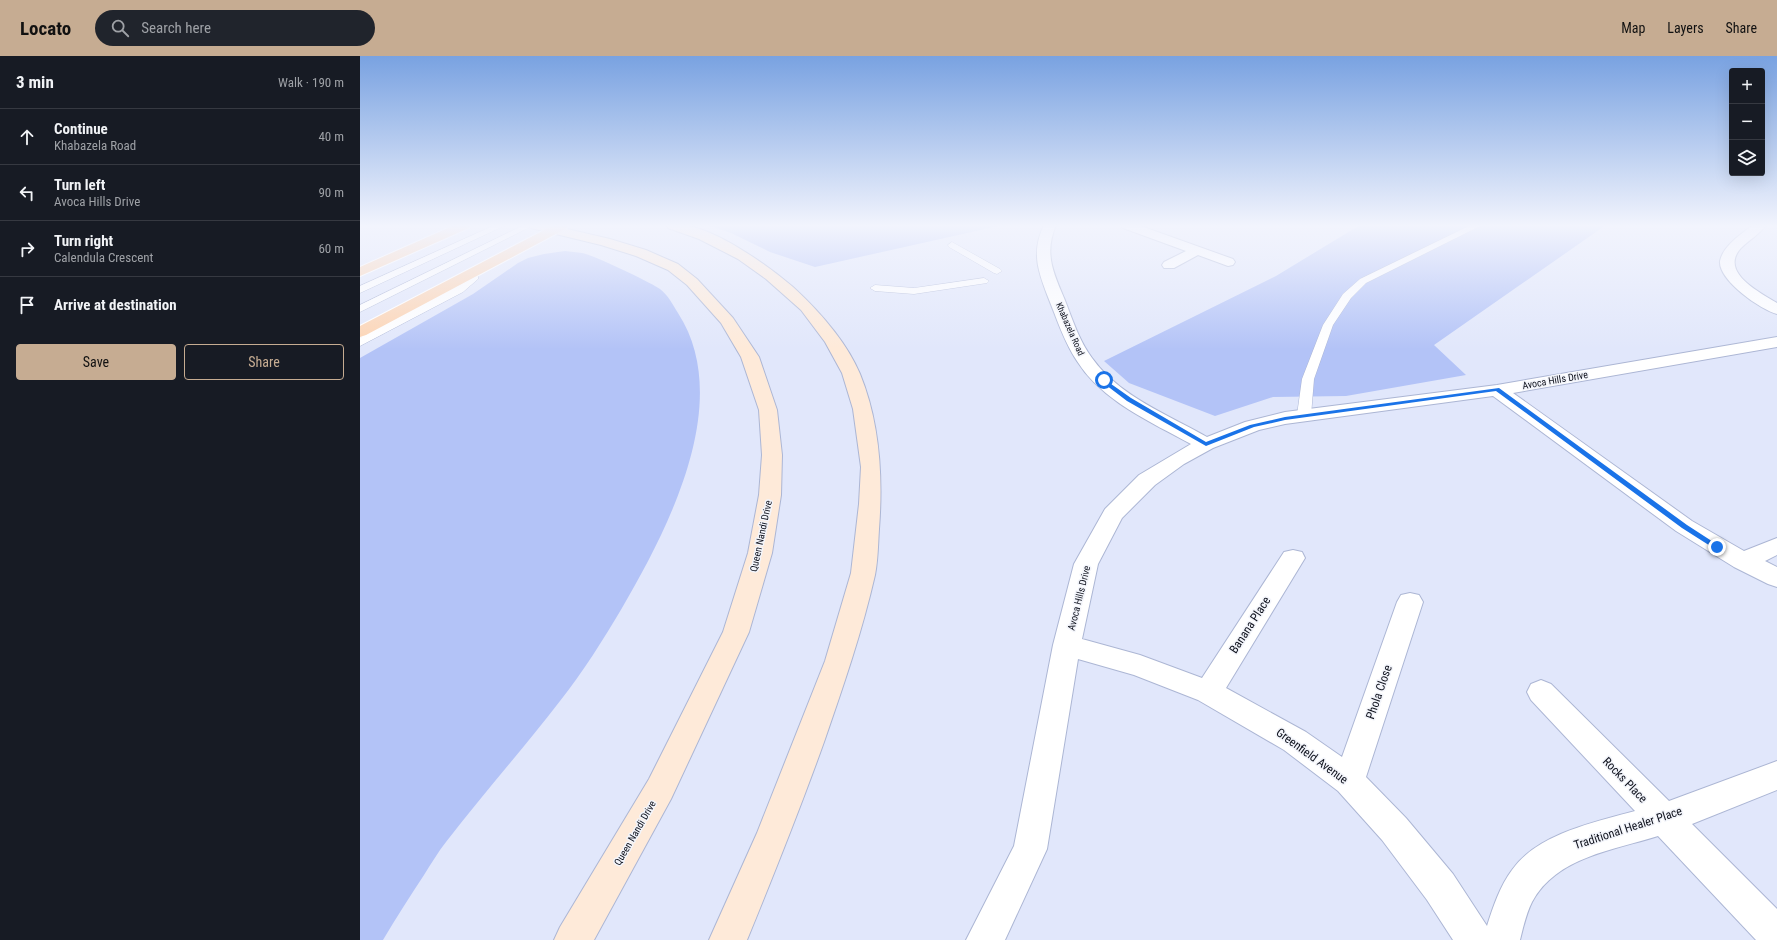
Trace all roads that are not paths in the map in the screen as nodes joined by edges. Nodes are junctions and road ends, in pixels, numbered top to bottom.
1 (373, 266) edge
2 (412, 266) edge
3 (447, 266) edge
4 (484, 266) edge
5 (671, 266) edge
6 (757, 266) edge
7 (989, 266) edge
8 (1045, 266) edge
9 (1392, 266) edge
10 (1727, 266) edge
11 (997, 271) dead end
12 (360, 272) edge
13 (473, 272) junction
14 (984, 281) dead end
15 (875, 288) dead end
16 (360, 290) edge
17 (360, 309) edge
18 (1777, 309) edge
19 (360, 332) edge
20 (1777, 342) edge
21 (360, 343) edge
22 (1497, 390) junction
23 (1304, 416) junction
24 (1206, 444) junction
25 (1777, 546) edge
26 (1293, 558) dead end
27 (1743, 561) junction
28 (1777, 578) edge
29 (1410, 602) dead end
30 (1067, 645) junction
31 (1208, 692) junction
32 (1541, 692) dead end
33 (1777, 775) edge
34 (1348, 781) junction
35 (1663, 819) junction
36 (1777, 935) edge
37 (573, 940) edge
38 (728, 940) edge
39 (985, 940) edge
40 (1474, 940) edge
41 (1501, 940) edge

1 - 12 main road
2 - 16 lane
3 - 17 lane
4 - 13 main road
5 - 37 main road, Queen Nandi Drive
6 - 38 main road
7 - 11 lane
8 - 24 street, Khabazela Road
9 - 23 lane
10 - 18 street
13 - 19 main road
13 - 21 lane
14 - 15 lane
20 - 22 street, Avoca Hills Drive
22 - 23 street, Avoca Hills Drive
22 - 27 street
23 - 24 street, Avoca Hills Drive
24 - 30 street, Avoca Hills Drive
25 - 27 street
26 - 31 street, Banana Place
27 - 28 street
29 - 34 street, Phola Close
30 - 31 street, Greenfield Avenue
30 - 39 street, Avoca Hills Drive
31 - 34 street, Greenfield Avenue
32 - 35 street, Rocks Place
33 - 35 street, Traditional Healer Place
34 - 40 street, Greenfield Avenue
35 - 36 street, Rocks Place
35 - 41 street, Traditional Healer Place

